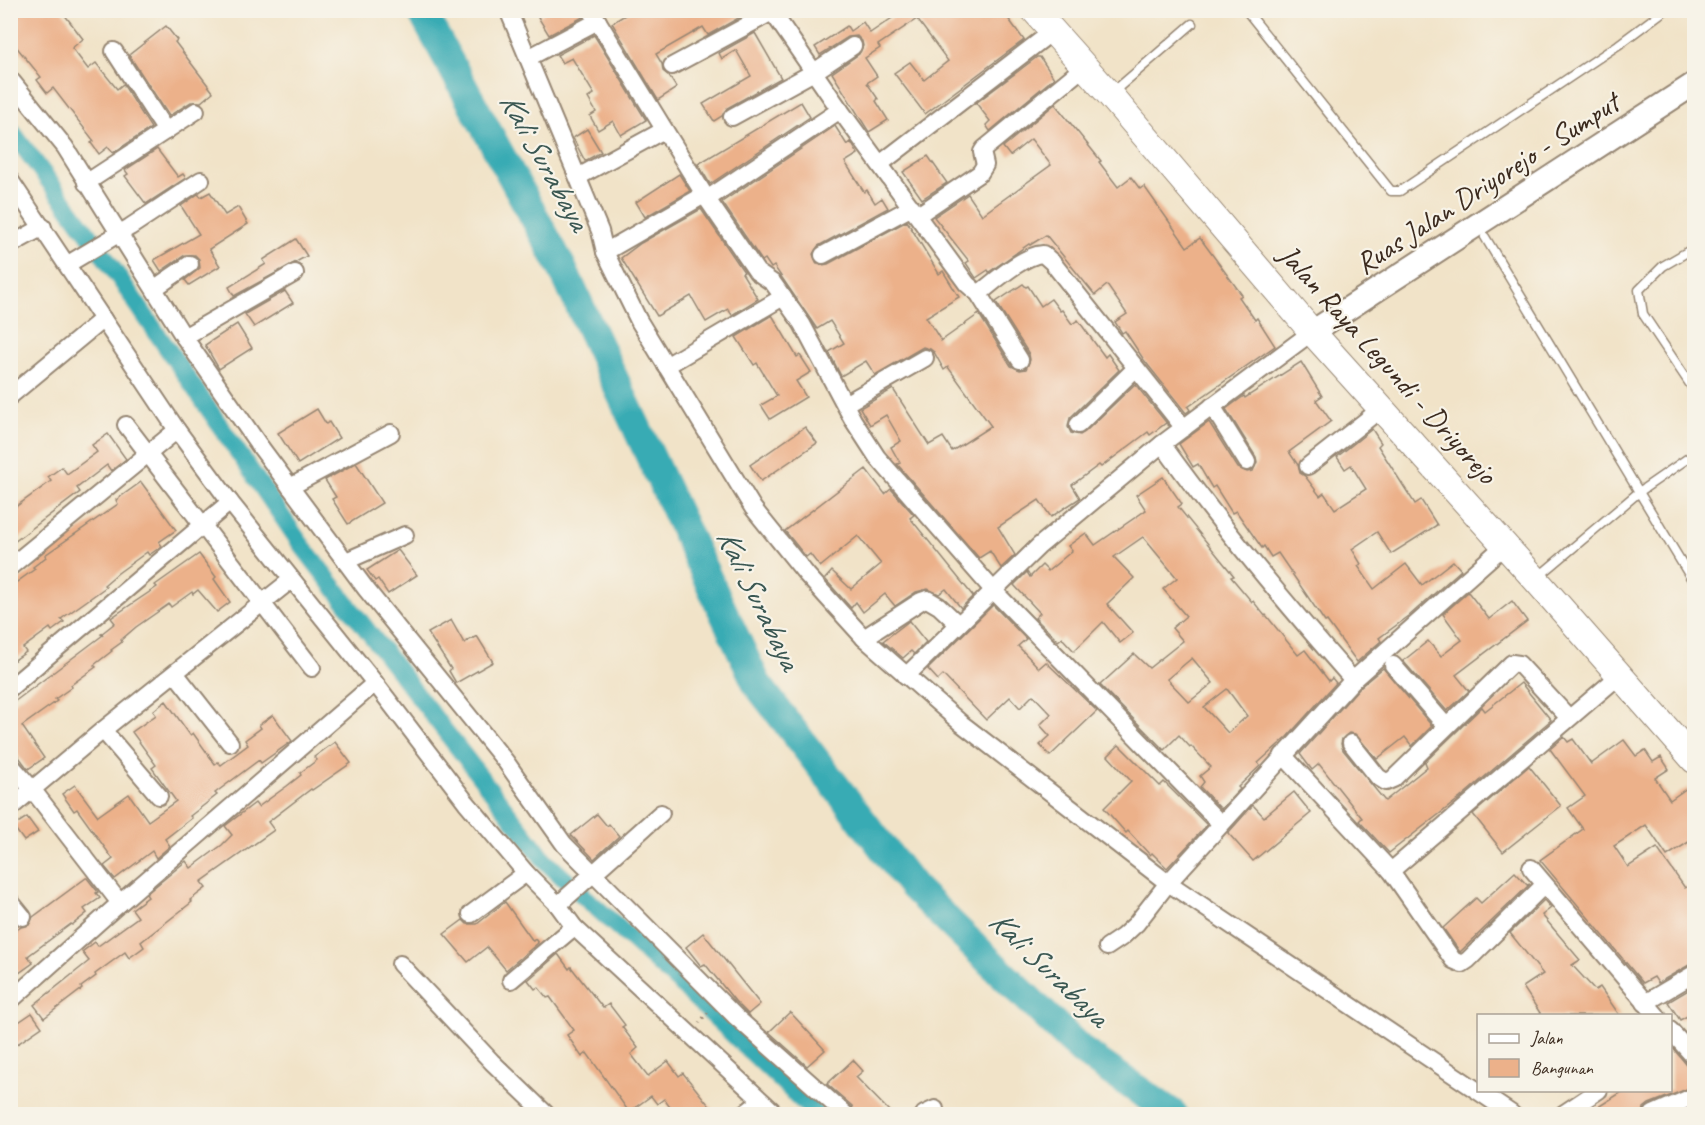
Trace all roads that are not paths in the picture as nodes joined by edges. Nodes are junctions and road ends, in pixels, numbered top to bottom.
1 (1034, 10) edge
2 (1246, 10) edge
3 (1665, 10) edge
4 (510, 11) edge
5 (772, 11) edge
6 (594, 16) edge
7 (1191, 24) dead end
8 (1053, 31) junction
9 (853, 46) dead end
10 (114, 51) dead end
11 (528, 58) junction
12 (672, 66) dead end
13 (1084, 67) junction
14 (814, 72) junction
15 (10, 79) edge
16 (1695, 84) edge
17 (1110, 95) junction
18 (840, 110) junction
19 (196, 111) dead end
20 (732, 117) dead end
21 (664, 130) junction
22 (166, 131) junction
23 (880, 164) junction
24 (578, 177) junction
25 (10, 180) edge
26 (201, 180) dead end
27 (86, 183) junction
28 (706, 197) junction
29 (915, 211) junction
30 (43, 227) junction
31 (117, 234) junction
32 (1485, 237) dead end
33 (10, 245) edge
34 (1695, 248) edge
35 (605, 252) junction
36 (823, 255) dead end
37 (190, 264) dead end
38 (75, 268) junction
39 (296, 273) dead end
40 (155, 288) junction
41 (978, 292) junction
42 (783, 297) junction
43 (103, 319) junction
44 (1312, 332) junction
45 (184, 337) junction
46 (925, 358) dead end
47 (1020, 360) dead end
48 (666, 366) junction
49 (1136, 368) junction
50 (1695, 390) edge
51 (10, 396) edge
52 (845, 404) junction
53 (1212, 406) junction
54 (1382, 408) junction
55 (126, 425) dead end
56 (1078, 426) dead end
57 (1184, 428) junction
58 (177, 430) junction
59 (391, 433) dead end
60 (1162, 444) junction
61 (1695, 454) edge
62 (147, 455) junction
63 (1247, 462) dead end
64 (1308, 466) dead end
65 (290, 486) junction
66 (1639, 492) junction
67 (230, 502) junction
68 (203, 525) junction
69 (405, 534) dead end
70 (1505, 545) junction
71 (346, 561) junction
72 (10, 567) edge
73 (291, 580) junction
74 (1536, 580) junction
75 (1695, 583) edge
76 (993, 590) junction
77 (263, 602) junction
78 (958, 624) junction
79 (864, 638) junction
80 (1393, 665) dead end
81 (312, 668) dead end
82 (174, 673) junction
83 (1620, 675) junction
84 (906, 676) junction
85 (1353, 680) junction
86 (375, 683) junction
87 (10, 688) edge
88 (1569, 718) junction
89 (1446, 726) junction
90 (104, 730) junction
91 (230, 743) dead end
92 (1351, 743) dead end
93 (1283, 755) junction
94 (1695, 760) edge
95 (10, 764) edge
96 (32, 789) junction
97 (159, 796) dead end
98 (10, 808) edge
99 (661, 813) dead end
100 (1221, 824) junction
101 (1531, 868) dead end
102 (1391, 871) junction
103 (526, 873) junction
104 (590, 876) junction
105 (1168, 883) junction
106 (1545, 885) junction
107 (10, 902) edge
108 (561, 902) junction
109 (120, 903) junction
110 (471, 914) dead end
111 (23, 916) dead end
112 (574, 927) junction
113 (1107, 947) dead end
114 (400, 964) dead end
115 (1695, 974) edge
116 (511, 980) dead end
117 (10, 1001) edge
118 (1645, 1002) junction
119 (1655, 1014) edge
120 (1673, 1037) edge
121 (1695, 1057) edge
122 (1477, 1090) edge
123 (1479, 1092) edge
124 (1596, 1092) edge
125 (1695, 1096) edge
126 (761, 1101) junction
127 (1658, 1113) edge
128 (546, 1114) edge
129 (744, 1114) edge
130 (776, 1114) edge
131 (845, 1114) edge
132 (1512, 1114) edge
133 (1563, 1114) edge

1 - 8 main road, Jalan Raya Legundi - Driyorejo
2 - 3 lane
4 - 11 street
5 - 12 street
5 - 14 street
6 - 11 street
6 - 21 street
7 - 17 lane
8 - 13 main road, Jalan Raya Legundi - Driyorejo
8 - 23 street
9 - 14 street
10 - 22 street
11 - 24 street
13 - 17 main road, Jalan Raya Legundi - Driyorejo
13 - 29 street
14 - 18 street
14 - 20 street
15 - 27 street
16 - 44 main road, Ruas Jalan Driyorejo - Sumput
17 - 44 main road, Jalan Raya Legundi - Driyorejo
18 - 23 street
18 - 28 street
19 - 22 street
21 - 24 street
21 - 28 street
22 - 27 street
23 - 29 street
24 - 35 street
25 - 30 street
26 - 31 street
27 - 31 street
28 - 35 street
28 - 42 street
29 - 36 street
29 - 41 street
30 - 33 street
30 - 38 street
31 - 38 street
31 - 40 street
32 - 66 lane
34 - 50 lane
35 - 48 street
37 - 40 street
38 - 43 street
39 - 45 street
40 - 45 street
41 - 47 street
41 - 49 street
42 - 48 street
42 - 52 street
43 - 51 street
43 - 58 street
44 - 53 street
44 - 54 main road, Jalan Raya Legundi - Driyorejo
45 - 65 street
46 - 52 street
48 - 79 street
49 - 56 street
49 - 57 street
52 - 76 street
53 - 57 street
53 - 63 street
54 - 64 street
54 - 70 main road, Jalan Raya Legundi - Driyorejo
55 - 62 street
57 - 60 street
58 - 62 street
58 - 67 street
59 - 65 street
60 - 76 street
60 - 85 street
61 - 66 lane
62 - 68 street
62 - 72 street
65 - 71 street
66 - 74 lane
66 - 75 lane
67 - 68 street
67 - 73 street
68 - 77 street
68 - 87 street
69 - 71 street
70 - 74 main road, Jalan Raya Legundi - Driyorejo
70 - 85 street
71 - 104 street
73 - 77 street
73 - 86 street
74 - 83 main road, Jalan Raya Legundi - Driyorejo
76 - 78 street
76 - 100 street
77 - 81 street
77 - 82 street
78 - 79 street
78 - 84 street
79 - 84 street
80 - 89 street
82 - 90 street
82 - 91 street
83 - 88 street
83 - 94 main road, Jalan Raya Legundi - Driyorejo
84 - 105 street
85 - 93 street
86 - 103 street
86 - 109 street
88 - 89 street
88 - 102 street
89 - 92 street
90 - 96 street
90 - 97 street
93 - 100 street
93 - 102 street
95 - 96 street
96 - 98 street
96 - 109 street
99 - 104 street
100 - 105 street
101 - 106 street
102 - 106 street
103 - 108 street
103 - 110 street
104 - 108 street
104 - 131 street
105 - 113 street
105 - 122 street
106 - 118 street
107 - 111 street
108 - 112 street
109 - 117 street
112 - 116 street
112 - 126 street
114 - 128 street
115 - 118 street
118 - 119 street
120 - 121 street
123 - 132 street
124 - 133 street
125 - 127 street
126 - 129 street
126 - 130 street

